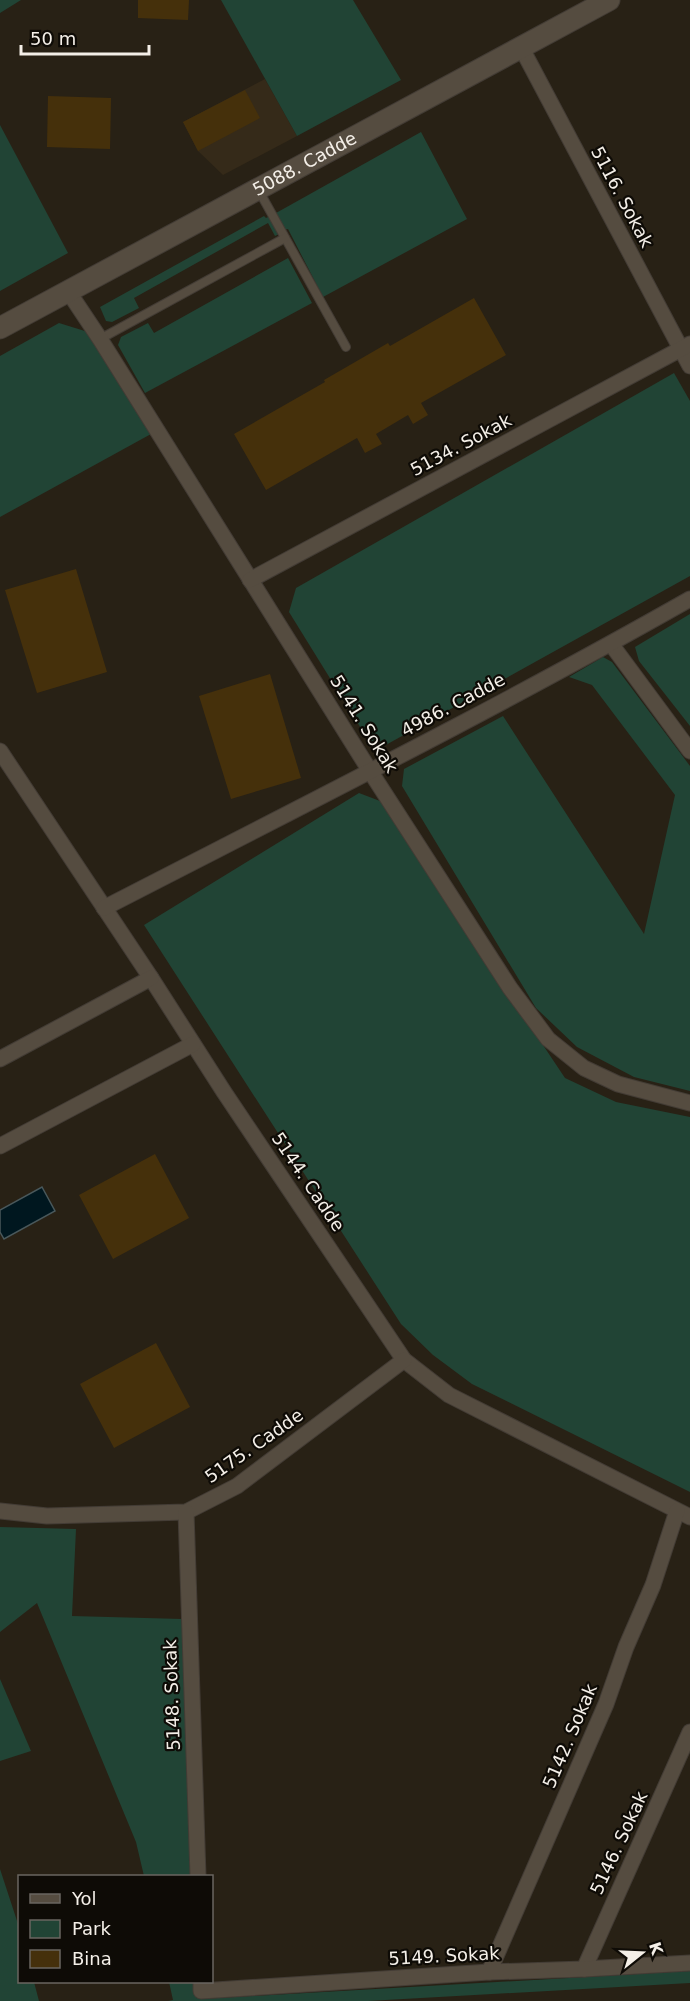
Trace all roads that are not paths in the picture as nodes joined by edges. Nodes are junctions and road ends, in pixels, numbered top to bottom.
1 (609, 0) edge
2 (520, 47) junction
3 (258, 190) junction
4 (285, 238) junction
5 (68, 291) junction
6 (0, 328) edge
7 (100, 339) junction
8 (685, 346) edge
9 (346, 347) dead end
10 (690, 366) edge
11 (250, 580) junction
12 (690, 600) edge
13 (611, 644) junction
14 (0, 751) edge
15 (690, 751) edge
16 (370, 771) junction
17 (104, 908) junction
18 (151, 978) junction
19 (193, 1044) junction
20 (0, 1059) edge
21 (690, 1103) edge
22 (0, 1146) edge
23 (404, 1360) junction
24 (0, 1511) edge
25 (186, 1512) junction
26 (683, 1514) edge
27 (690, 1732) edge
28 (198, 1875) edge
29 (690, 1963) edge
30 (584, 1970) junction
31 (489, 1972) junction
32 (201, 1986) edge

1 - 2 street, 5088. Cadde
2 - 3 street, 5088. Cadde
2 - 8 street, 5116. Sokak
3 - 4 lane
3 - 5 street, 5088. Cadde
4 - 7 lane
4 - 9 lane
5 - 6 street, 5088. Cadde
5 - 7 street, 5141. Sokak
7 - 11 street, 5141. Sokak
8 - 10 street, 5116. Sokak
8 - 11 street, 5134. Sokak
11 - 16 street, 5141. Sokak
12 - 13 street, 4986. Cadde
13 - 15 street
13 - 16 street, 4986. Cadde
14 - 17 street, 5144. Cadde
16 - 17 street, 4986. Cadde
16 - 21 street, 5141. Sokak
17 - 18 street, 5144. Cadde
18 - 19 street, 5144. Cadde
18 - 20 street
19 - 22 street
19 - 23 street, 5144. Cadde
23 - 25 street, 5175. Cadde
23 - 26 street, 5144. Cadde
24 - 25 street, 5175. Cadde
25 - 28 street, 5148. Sokak
26 - 31 street, 5142. Sokak
27 - 30 street, 5146. Sokak
29 - 30 street, 5149. Sokak
30 - 31 street, 5149. Sokak
31 - 32 street, 5149. Sokak

